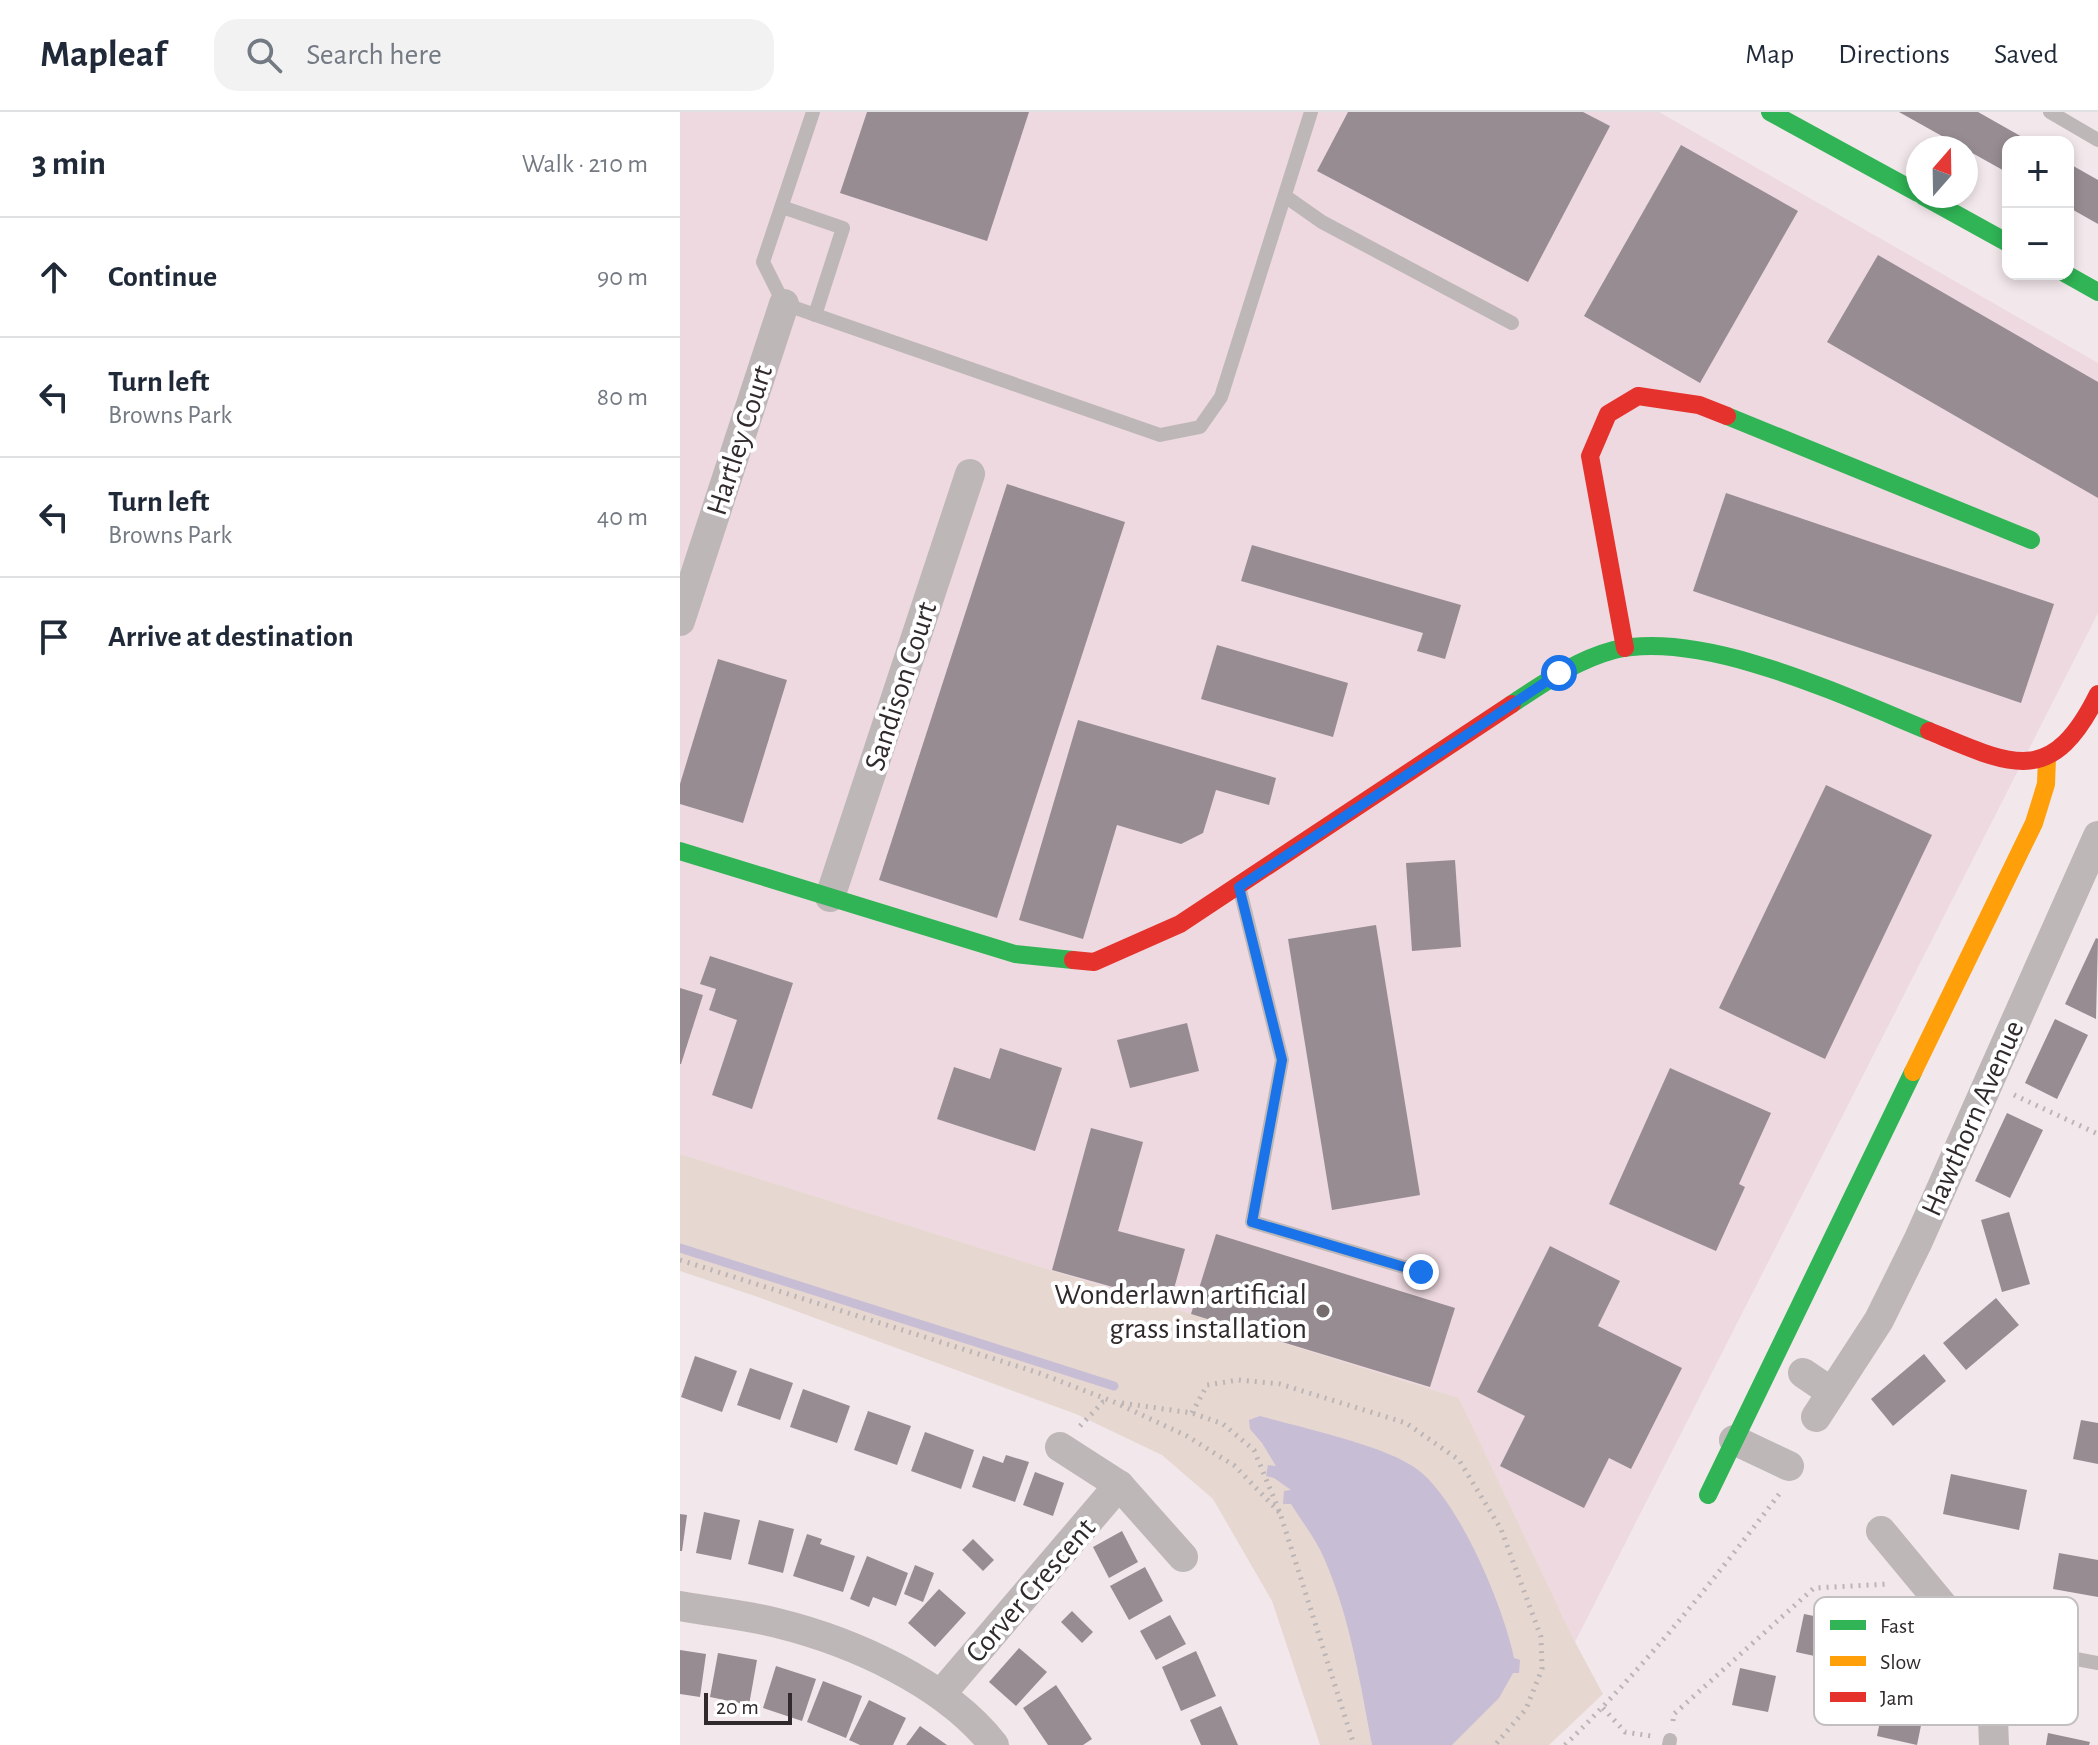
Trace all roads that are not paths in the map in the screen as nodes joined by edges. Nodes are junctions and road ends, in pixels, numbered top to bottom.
1 (813, 112) edge
2 (1311, 112) edge
3 (2050, 112) edge
4 (1790, 117) edge
5 (2098, 140) edge
6 (1906, 187) edge
7 (1285, 196) junction
8 (782, 207) junction
9 (1944, 208) edge
10 (2002, 240) edge
11 (2074, 278) edge
12 (2098, 292) edge
13 (784, 304) junction
14 (815, 315) junction
15 (1512, 323) dead end
16 (970, 474) dead end
17 (2031, 540) dead end
18 (680, 621) edge
19 (1625, 648) junction
20 (2098, 694) edge
21 (2047, 758) junction
22 (2098, 836) edge
23 (680, 851) edge
24 (1239, 887) junction
25 (830, 897) junction
26 (1421, 1272) dead end
27 (1803, 1373) dead end
28 (1734, 1440) junction
29 (1060, 1447) road end
30 (1788, 1474) road end
31 (1119, 1485) junction
32 (1708, 1495) dead end
33 (1881, 1531) dead end
34 (1183, 1557) dead end
35 (1934, 1597) edge
36 (680, 1606) edge
37 (2078, 1659) edge
38 (2098, 1663) edge
39 (941, 1694) junction
40 (1993, 1725) edge
41 (994, 1745) edge
42 (1994, 1745) edge

1 - 8 lane
2 - 7 lane
3 - 5 lane
4 - 6 street
7 - 14 lane
7 - 15 lane
8 - 13 lane
8 - 14 lane
9 - 10 street
11 - 12 street
13 - 14 lane
13 - 18 street, Hartley Court
16 - 25 street, Sandison Court
17 - 19 street
19 - 21 street
19 - 24 street
20 - 21 street
21 - 28 street
22 - 27 street, Hawthorn Avenue
23 - 25 street
24 - 25 street
24 - 26 lane
28 - 30 street
28 - 32 street
29 - 31 street, Corver Crescent
31 - 34 street, Corver Crescent
31 - 39 street, Corver Crescent
33 - 35 street
36 - 39 street
37 - 38 lane
39 - 41 street
40 - 42 street

